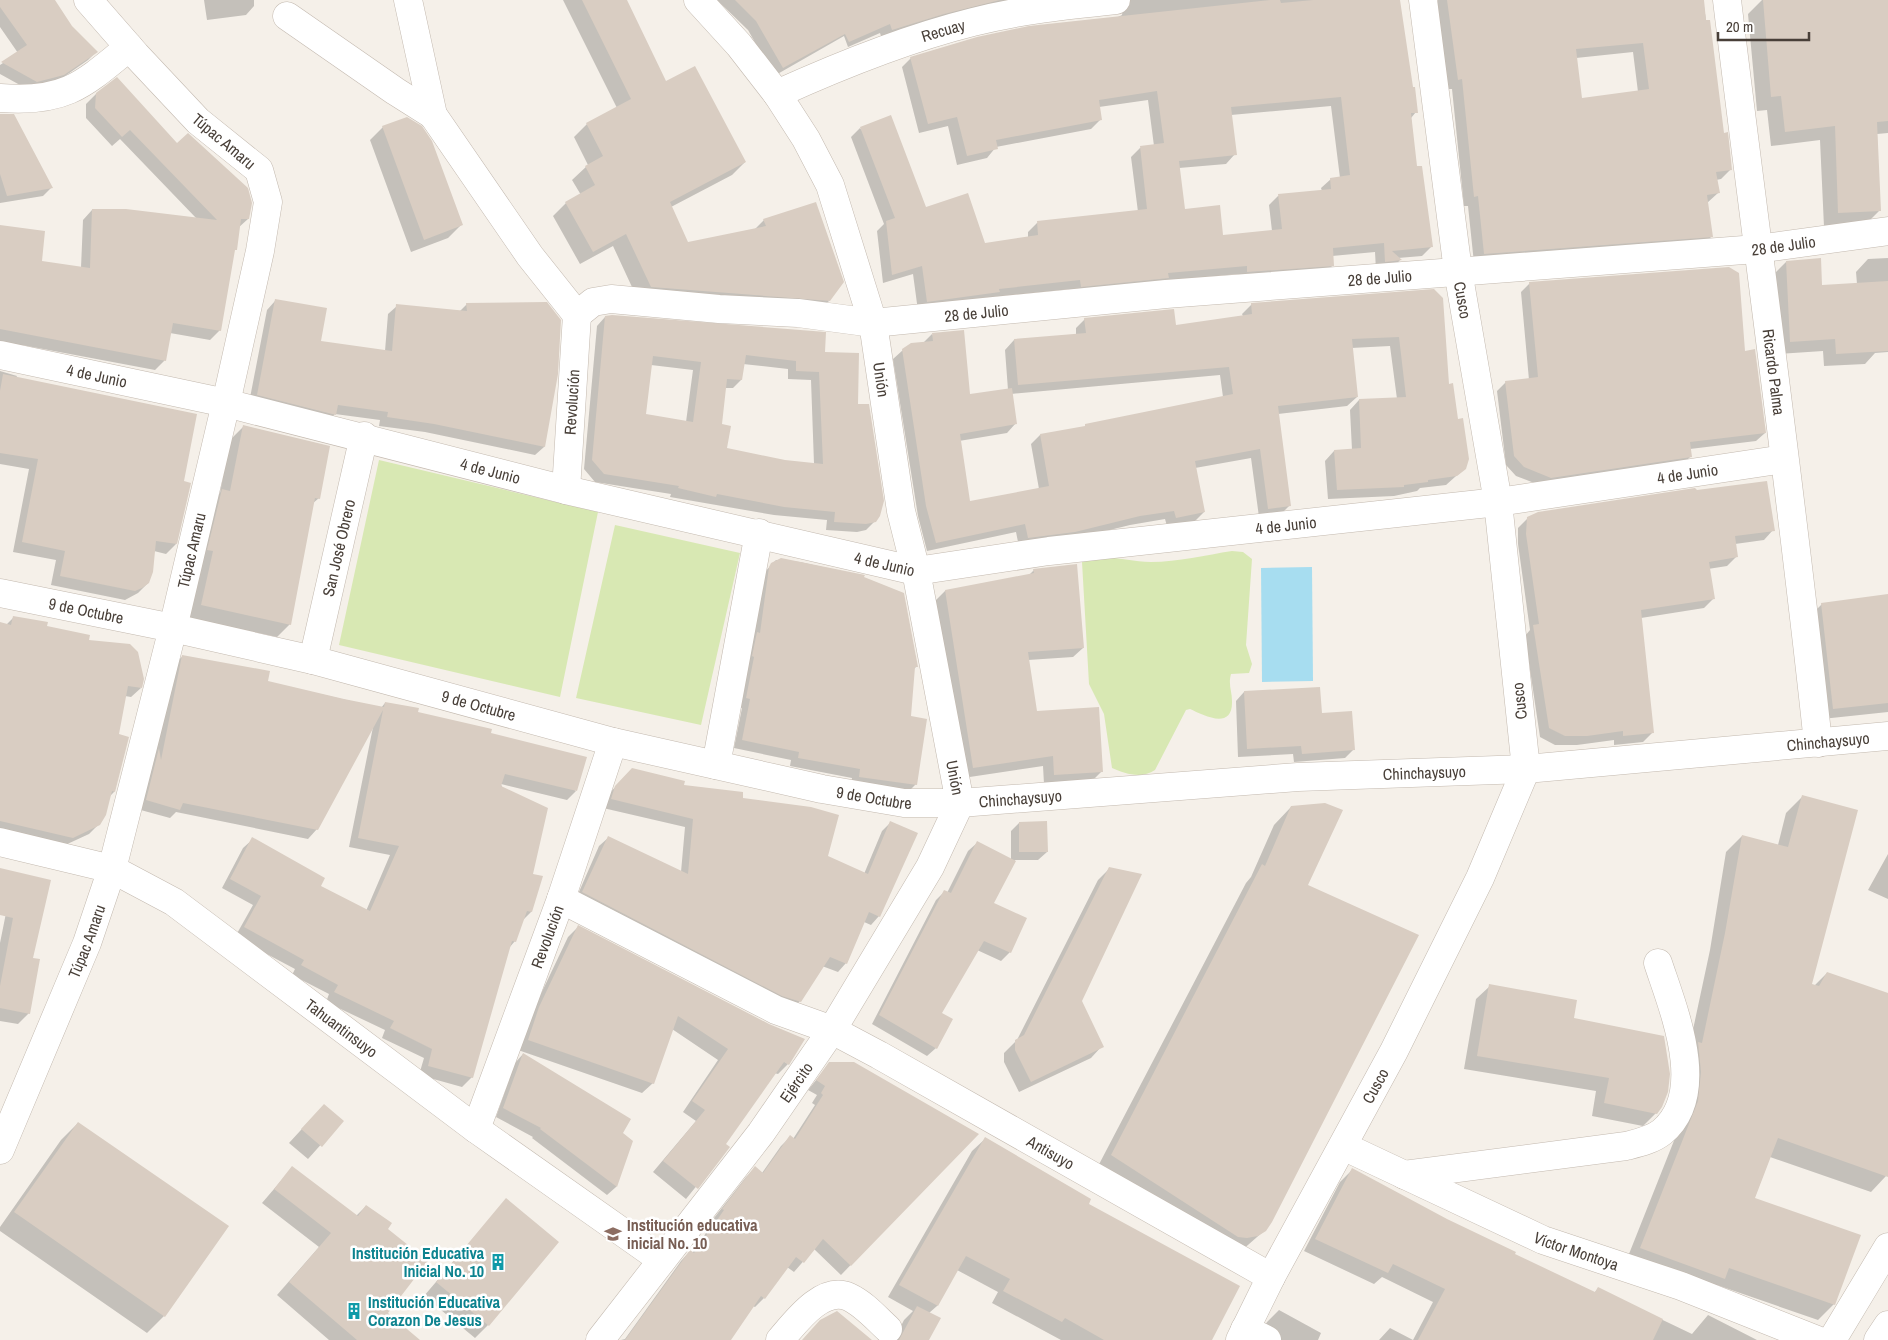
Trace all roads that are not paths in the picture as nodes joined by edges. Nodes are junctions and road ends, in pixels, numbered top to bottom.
1 (88, 0) edge
2 (408, 0) edge
3 (698, 0) edge
4 (1116, 0) edge
5 (1423, 0) edge
6 (1727, 0) edge
7 (1087, 1) edge
8 (287, 16) dead end
9 (129, 47) junction
10 (777, 94) junction
11 (0, 98) edge
12 (434, 114) junction
13 (1888, 231) edge
14 (1757, 249) junction
15 (1458, 272) junction
16 (577, 315) junction
17 (873, 323) junction
18 (0, 355) edge
19 (226, 403) junction
20 (364, 436) junction
21 (1784, 459) junction
22 (566, 490) junction
23 (1498, 502) junction
24 (759, 533) junction
25 (916, 571) junction
26 (0, 593) edge
27 (173, 628) junction
28 (313, 660) junction
29 (1888, 736) edge
30 (613, 742) junction
31 (1818, 743) junction
32 (716, 765) junction
33 (1526, 769) junction
34 (960, 803) junction
35 (0, 842) edge
36 (112, 869) junction
37 (561, 899) junction
38 (1658, 963) dead end
39 (832, 1030) junction
40 (476, 1129) junction
41 (1343, 1146) junction
42 (0, 1150) edge
43 (1404, 1175) junction
44 (1888, 1247) edge
45 (662, 1260) junction
46 (1270, 1277) junction
47 (1888, 1325) edge
48 (888, 1329) dead end
49 (1251, 1336) edge
50 (600, 1340) edge
51 (780, 1340) edge
52 (1817, 1340) edge
53 (1832, 1340) edge
54 (1878, 1340) edge

1 - 9 street, Túpac Amaru
2 - 12 street
3 - 10 street, Unión
4 - 7 street, Recuay
5 - 15 street, Cusco
6 - 14 street, Ricardo Palma
7 - 10 street, Recuay
8 - 12 street
9 - 11 street
9 - 19 street, Túpac Amaru
10 - 17 street, Unión
12 - 16 street
13 - 14 street, 28 de Julio
14 - 15 street, 28 de Julio
14 - 21 street, Ricardo Palma
15 - 17 street, 28 de Julio
15 - 23 street, Cusco
16 - 17 street, 28 de Julio
16 - 22 street, Revolución
17 - 25 street, Unión
18 - 19 street, 4 de Junio
19 - 20 street, 4 de Junio
19 - 27 street, Túpac Amaru
20 - 22 street, 4 de Junio
20 - 28 street, San José Obrero
21 - 23 street, 4 de Junio
21 - 31 street, Ricardo Palma
22 - 24 street, 4 de Junio
23 - 25 street, 4 de Junio
23 - 33 street, Cusco
24 - 25 street, 4 de Junio
24 - 32 street
25 - 34 street, Unión
26 - 27 street, 9 de Octubre
27 - 28 street, 9 de Octubre
27 - 36 street, Túpac Amaru
28 - 30 street, 9 de Octubre
29 - 31 street, Chinchaysuyo
30 - 32 street, 9 de Octubre
30 - 37 street, Revolución
31 - 33 street, Chinchaysuyo
32 - 34 street, 9 de Octubre
33 - 34 street, Chinchaysuyo
33 - 41 street, Cusco
34 - 39 street, Ejército
35 - 36 street, Tahuantinsuyo
36 - 40 street, Tahuantinsuyo
36 - 42 street, Túpac Amaru
37 - 39 street, Antisuyo
37 - 40 street, Revolución
38 - 43 street
39 - 45 street, Ejército
39 - 46 street, Antisuyo
40 - 45 street, Tahuantinsuyo
41 - 43 street, Víctor Montoya
41 - 46 street, Cusco
43 - 52 street, Víctor Montoya
44 - 53 street
45 - 50 street, Ejército
46 - 49 street, Cusco
47 - 54 street
48 - 51 street

